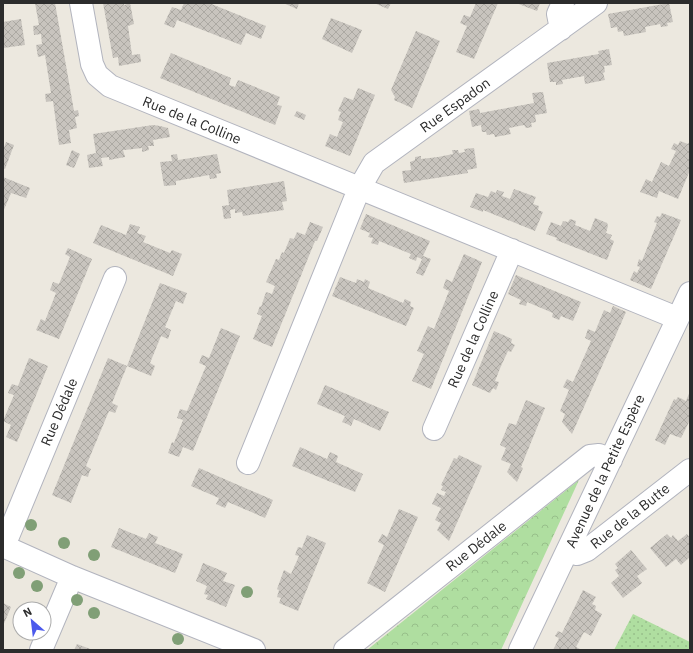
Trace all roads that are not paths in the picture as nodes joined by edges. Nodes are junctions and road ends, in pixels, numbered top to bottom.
1 (81, 3) edge
2 (563, 3) edge
3 (596, 3) edge
4 (560, 29) junction
5 (359, 189) junction
6 (512, 250) junction
7 (115, 278) dead end
8 (690, 293) edge
9 (678, 318) junction
10 (434, 429) dead end
11 (611, 460) junction
12 (248, 463) dead end
13 (690, 470) edge
14 (3, 546) edge
15 (568, 551) junction
16 (72, 577) junction
17 (41, 650) edge
18 (254, 650) edge
19 (345, 650) edge
20 (520, 650) edge

1 - 5 street, Rue de la Colline
2 - 4 street
3 - 4 street, Rue Espadon
4 - 5 street, Rue Espadon
5 - 6 street, Rue de la Colline
5 - 12 street
6 - 9 street, Rue de la Colline
6 - 10 street, Rue de la Colline
7 - 14 street, Rue Dédale
8 - 9 street, Avenue de la Petite Espère
9 - 11 street, Avenue de la Petite Espère
11 - 15 street, Avenue de la Petite Espère
11 - 19 street, Rue Dédale
13 - 15 street, Rue de la Butte
14 - 16 street, Rue Dédale
15 - 20 street, Avenue de la Petite Espère
16 - 17 street
16 - 18 street, Rue Dédale

